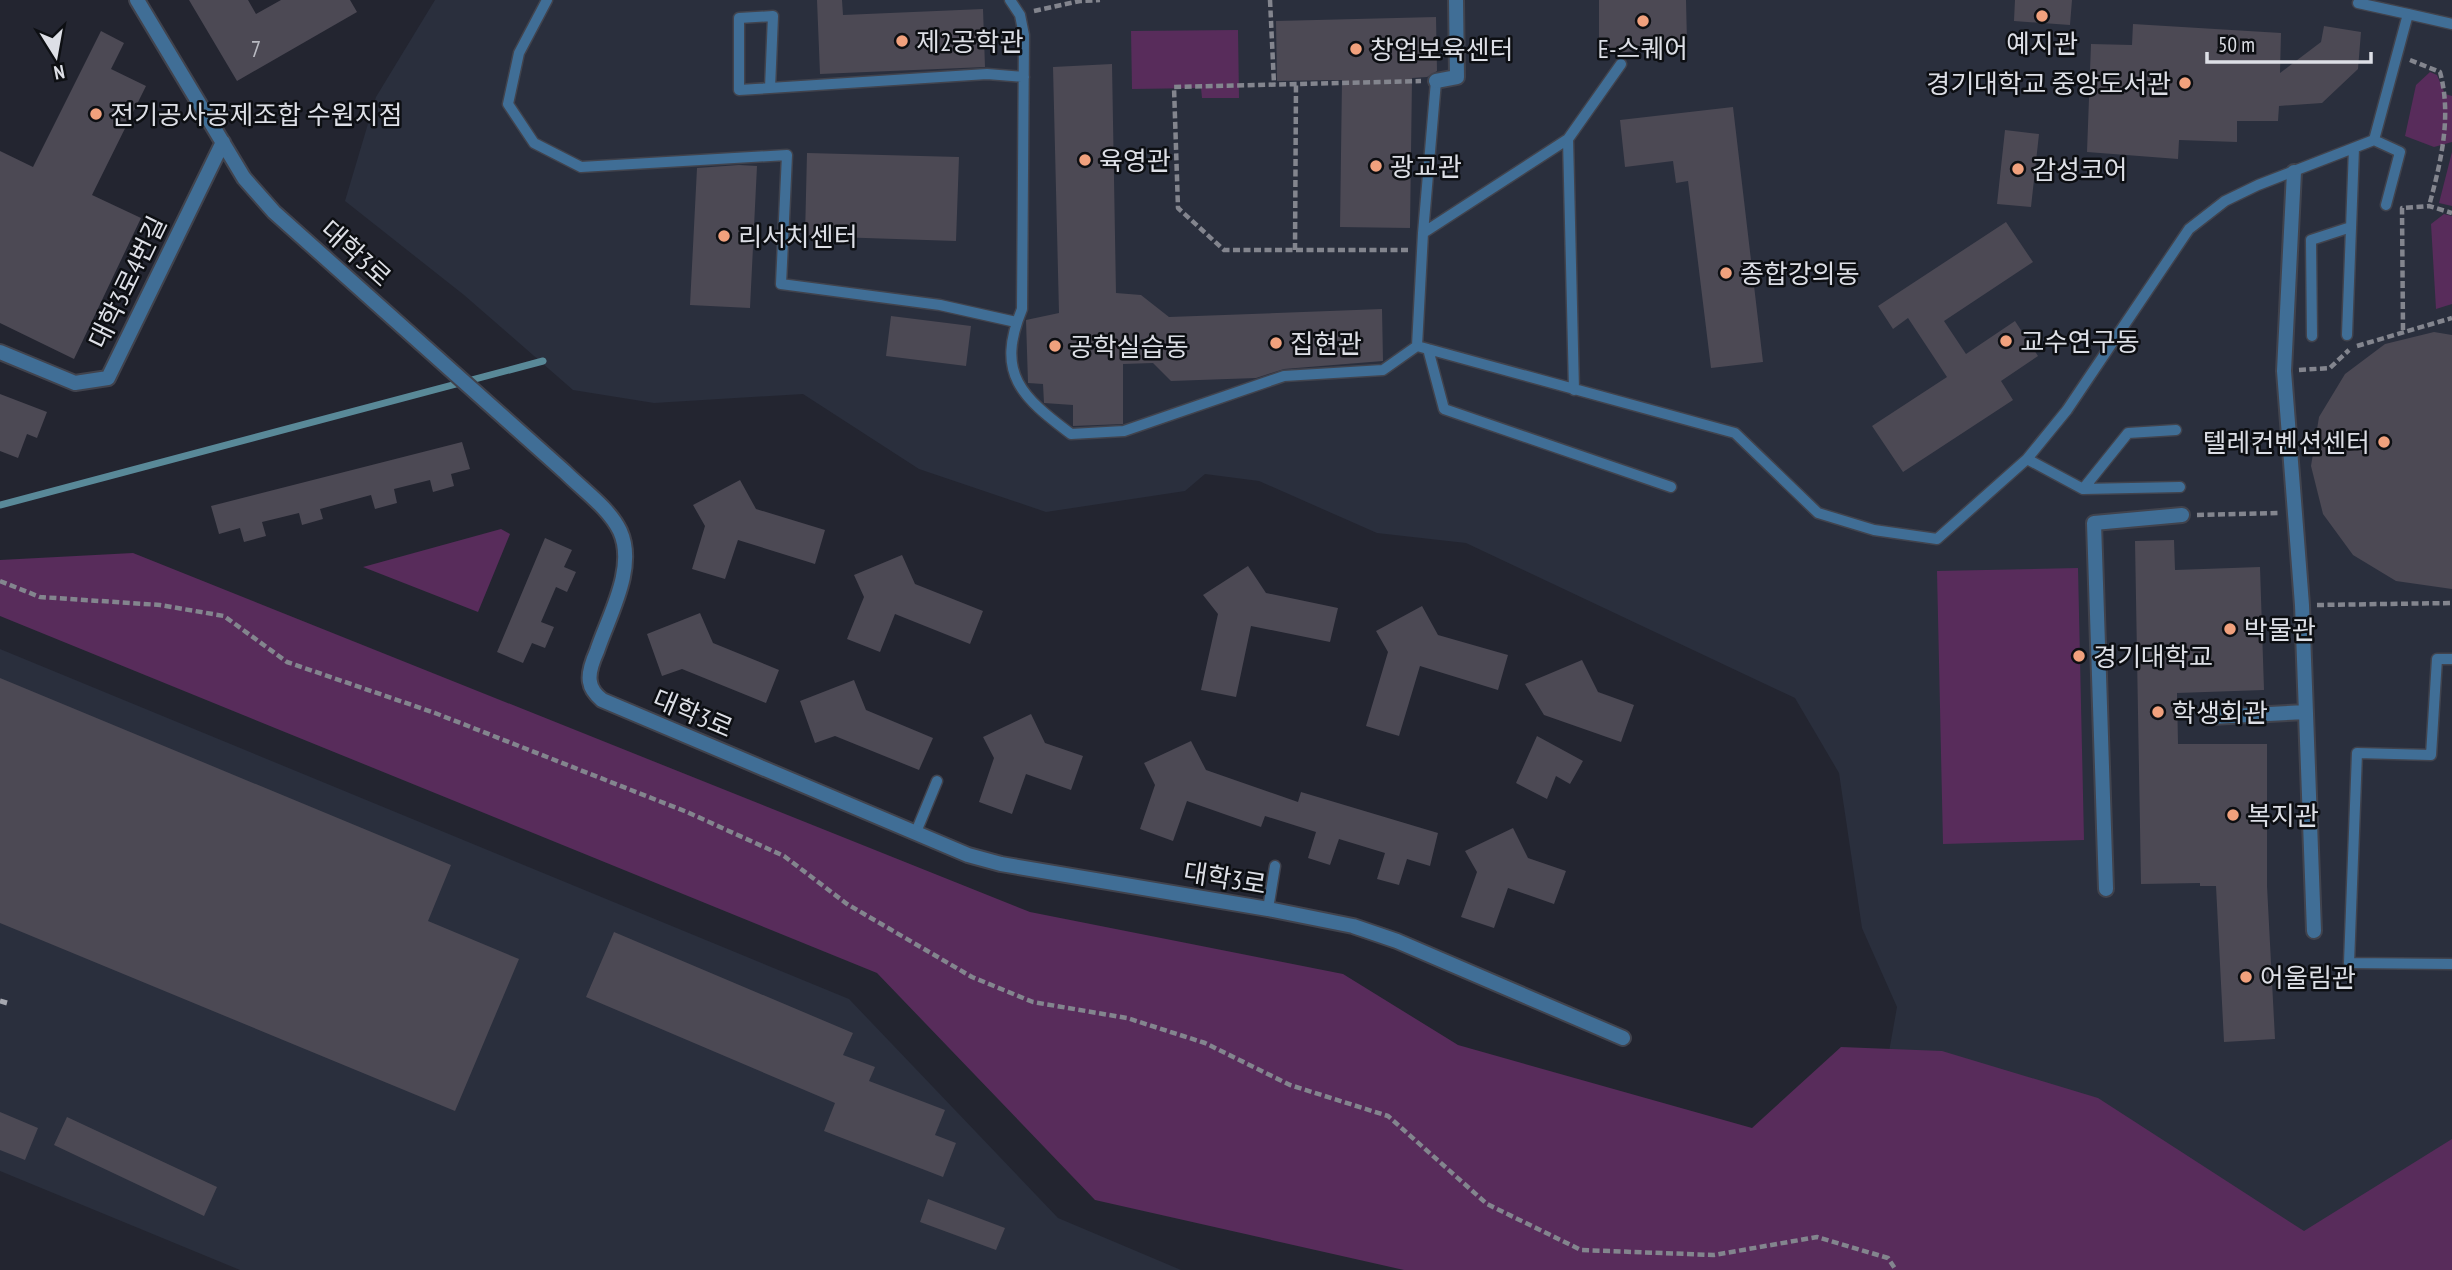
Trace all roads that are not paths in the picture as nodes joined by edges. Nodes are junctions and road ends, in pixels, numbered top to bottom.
1 (136, 0) edge
2 (547, 0) edge
3 (1010, 0) edge
4 (1456, 0) edge
5 (2358, 3) dead end
6 (2408, 14) junction
7 (2452, 24) edge
8 (1621, 64) dead end
9 (1024, 77) junction
10 (1436, 81) joint
11 (770, 88) junction
12 (1568, 139) junction
13 (2374, 140) junction
14 (223, 142) junction
15 (2354, 148) junction
16 (2294, 172) junction
17 (2386, 205) dead end
18 (2351, 227) junction
19 (1423, 233) junction
20 (1016, 322) junction
21 (2312, 335) dead end
22 (2347, 335) dead end
23 (1423, 347) junction
24 (0, 352) edge
25 (1574, 390) junction
26 (2176, 430) dead end
27 (2027, 459) junction
28 (1671, 487) dead end
29 (2180, 487) dead end
30 (2083, 489) junction
31 (2182, 515) road end
32 (2452, 659) edge
33 (2306, 712) junction
34 (2211, 717) dead end
35 (937, 781) dead end
36 (916, 832) junction
37 (1275, 866) dead end
38 (2106, 889) dead end
39 (1268, 909) junction
40 (2315, 932) dead end
41 (2452, 964) edge
42 (1623, 1038) dead end

1 - 14 street, 대학3로
2 - 20 lane
3 - 9 lane
4 - 10 street
5 - 6 lane
6 - 7 lane
6 - 13 lane
8 - 12 lane
9 - 11 lane
9 - 20 lane
10 - 19 lane
11 - 11 lane
12 - 19 lane
12 - 25 lane
13 - 15 lane
13 - 17 lane
14 - 24 street, 대학3로4번길
14 - 36 street, 대학3로
15 - 16 lane
15 - 18 lane
16 - 27 lane
16 - 33 street
18 - 21 lane
18 - 22 lane
19 - 23 lane
20 - 23 lane
23 - 25 lane
23 - 28 lane
25 - 27 lane
26 - 30 lane
27 - 30 lane
29 - 30 lane
31 - 38 street
32 - 41 lane
33 - 34 street
33 - 40 street
35 - 36 lane
36 - 39 street, 대학3로
37 - 39 lane
39 - 42 street, 대학3로

